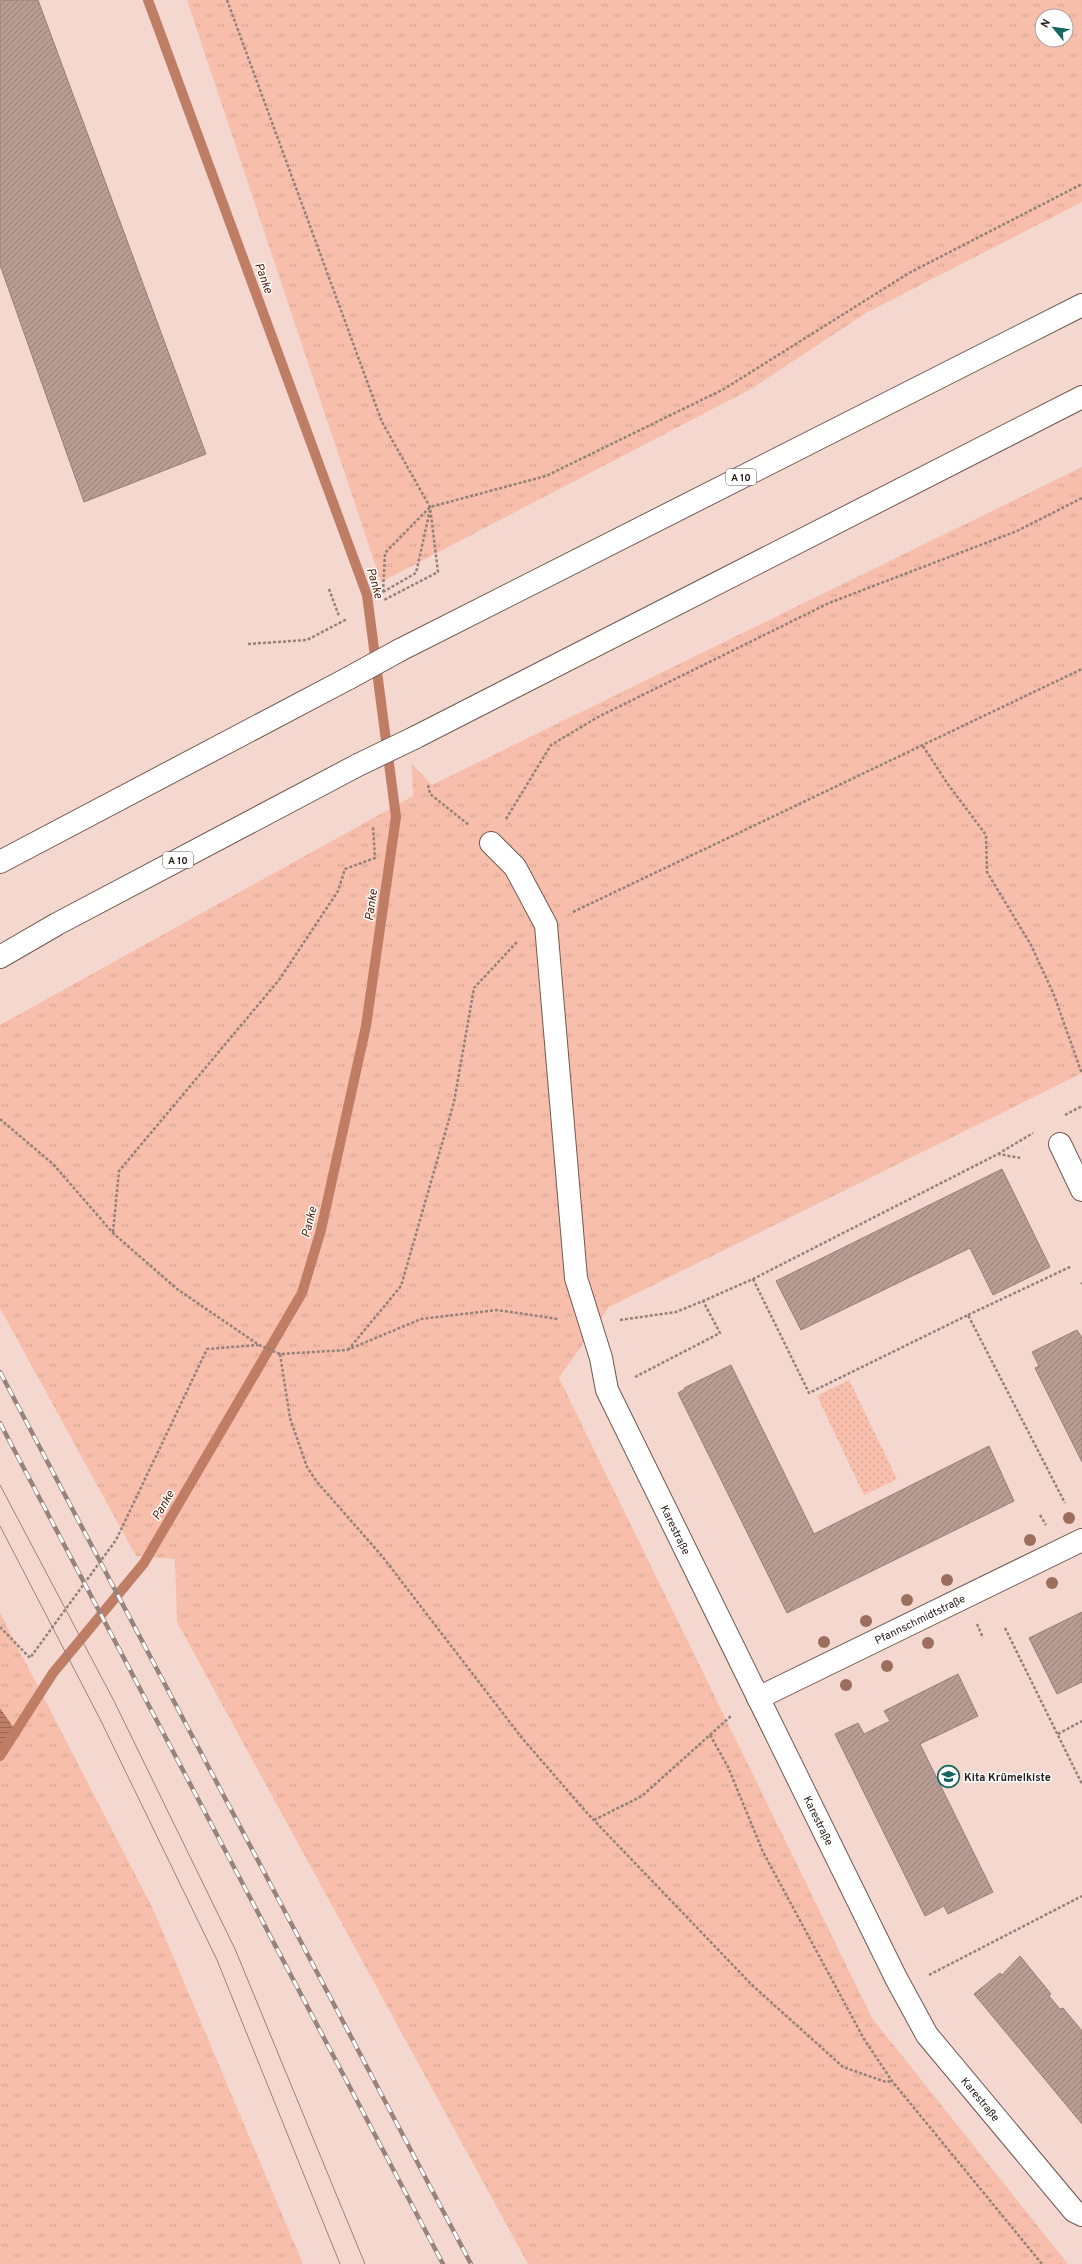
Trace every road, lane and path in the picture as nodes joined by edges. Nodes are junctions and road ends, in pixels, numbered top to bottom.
1 (227, 0) edge
2 (1082, 184) edge
3 (1082, 305) edge
4 (1082, 397) edge
5 (1082, 498) edge
6 (430, 507) junction
7 (329, 589) dead end
8 (384, 600) dead end
9 (339, 616) dead end
10 (347, 619) dead end
11 (248, 644) dead end
12 (1082, 669) edge
13 (923, 746) junction
14 (428, 785) dead end
15 (373, 828) dead end
16 (491, 843) junction
17 (0, 862) edge
18 (546, 925) junction
19 (0, 957) edge
20 (1082, 1074) edge
21 (0, 1119) edge
22 (1060, 1144) dead end
23 (1021, 1158) dead end
24 (1082, 1190) edge
25 (113, 1233) junction
26 (1072, 1266) dead end
27 (753, 1279) junction
28 (703, 1301) junction
29 (968, 1315) junction
30 (589, 1324) junction
31 (258, 1345) junction
32 (348, 1350) junction
33 (280, 1354) junction
34 (635, 1377) dead end
35 (1065, 1503) dead end
36 (1082, 1540) edge
37 (0, 1627) edge
38 (1005, 1628) dead end
39 (758, 1698) junction
40 (731, 1716) dead end
41 (1082, 1722) edge
42 (1058, 1734) junction
43 (710, 1735) junction
44 (1082, 1784) edge
45 (594, 1820) junction
46 (1082, 1896) edge
47 (929, 1975) dead end
48 (892, 2081) junction
49 (1082, 2215) edge
50 (1042, 2264) edge

1 - 6 path
2 - 6 path
3 - 17 main road, A 10, bridge
4 - 19 main road, A 10, bridge
5 - 16 path
6 - 6 path
6 - 8 path
7 - 9 path
10 - 11 path
12 - 13 path
13 - 18 path
13 - 20 path
14 - 16 path
15 - 25 path
16 - 18 main road
18 - 30 main road, Karestraße
18 - 32 path
21 - 25 path
22 - 24 main road
23 - 27 path
25 - 31 path
26 - 29 path
27 - 28 path
27 - 29 path
28 - 30 path
28 - 34 path
29 - 35 path
30 - 32 path
30 - 39 main road, Karestraße
31 - 33 path
31 - 37 path
32 - 33 path
33 - 45 path
36 - 39 main road, Pfannschmidtstraße
38 - 42 path
39 - 49 main road, Karestraße
40 - 43 path
41 - 42 path
42 - 44 path
43 - 45 path
43 - 48 path
45 - 48 path
46 - 47 path
48 - 50 path

